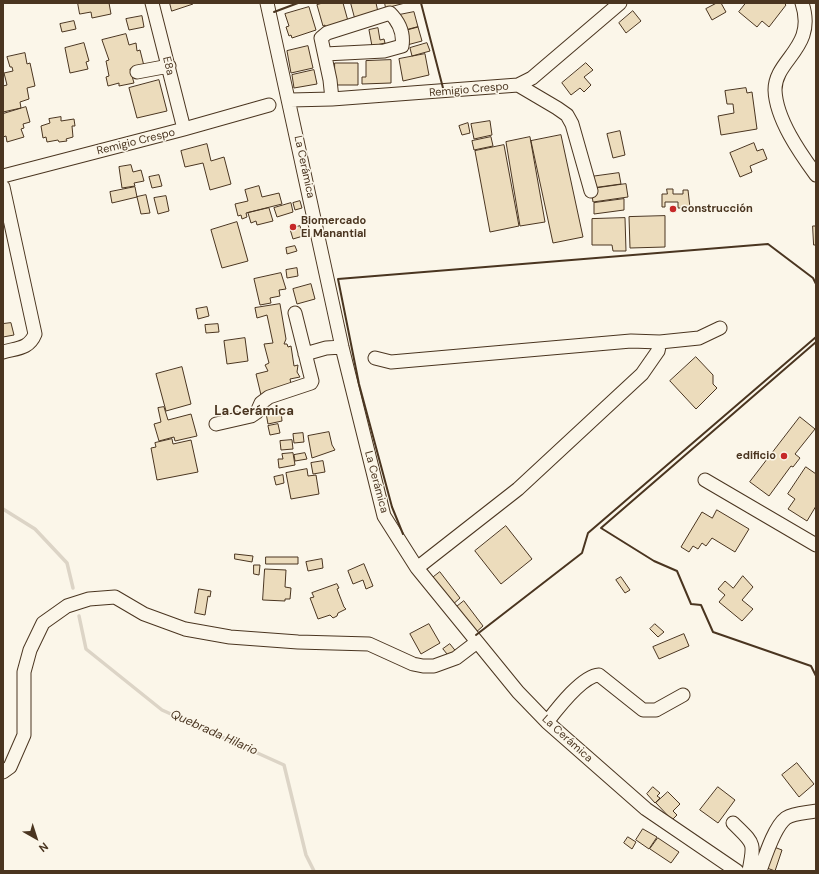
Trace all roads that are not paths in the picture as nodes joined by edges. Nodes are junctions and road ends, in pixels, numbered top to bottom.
1 (152, 3) edge
2 (267, 3) edge
3 (620, 3) edge
4 (802, 3) edge
5 (325, 54) junction
6 (168, 66) junction
7 (137, 72) dead end
8 (518, 85) junction
9 (290, 100) junction
10 (332, 100) junction
11 (269, 105) dead end
12 (184, 129) junction
13 (816, 175) edge
14 (3, 176) edge
15 (3, 187) edge
16 (591, 191) dead end
17 (295, 313) dead end
18 (720, 328) dead end
19 (660, 342) junction
20 (342, 347) junction
21 (3, 352) edge
22 (305, 354) junction
23 (375, 358) dead end
24 (216, 424) dead end
25 (705, 480) dead end
26 (816, 545) edge
27 (417, 568) junction
28 (477, 642) junction
29 (683, 696) dead end
30 (547, 722) junction
31 (3, 772) edge
32 (816, 811) edge
33 (733, 823) dead end
34 (737, 871) edge
35 (749, 871) edge
36 (760, 871) edge

1 - 6 street, E8a
2 - 9 street, La Cerámica
3 - 8 street, Remigio Crespo
4 - 13 street
5 - 5 street
5 - 10 street
6 - 7 street
6 - 12 street, E8a
8 - 10 street, Remigio Crespo
8 - 16 street
9 - 10 street, Remigio Crespo
9 - 20 street, La Cerámica
11 - 12 street, Remigio Crespo
12 - 14 street, Remigio Crespo
15 - 21 street
17 - 22 street
18 - 19 street
19 - 23 street
19 - 27 street
20 - 22 street
20 - 27 street, La Cerámica
22 - 24 street
25 - 26 street
27 - 28 street, La Cerámica
28 - 30 street, La Cerámica
28 - 31 street
29 - 30 street
30 - 34 street, La Cerámica
32 - 36 street
33 - 35 street

